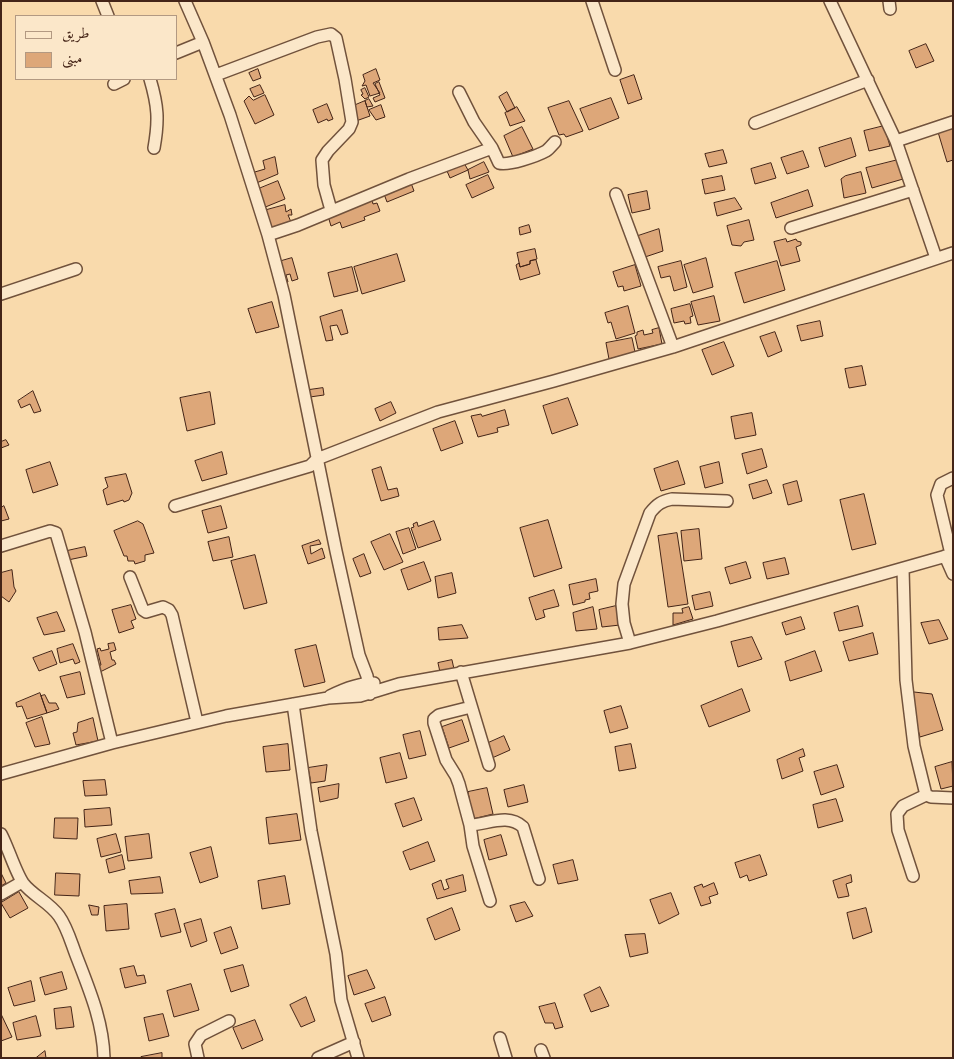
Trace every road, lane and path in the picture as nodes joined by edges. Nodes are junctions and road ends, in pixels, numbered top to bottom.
1 (102, 1) edge
2 (185, 1) edge
3 (592, 1) edge
4 (830, 1) edge
5 (108, 15) edge
6 (203, 42) junction
7 (178, 52) edge
8 (615, 70) dead end
9 (216, 75) junction
10 (150, 80) edge
11 (868, 80) junction
12 (460, 92) dead end
13 (953, 122) edge
14 (755, 123) dead end
15 (896, 140) junction
16 (554, 142) dead end
17 (154, 148) dead end
18 (492, 148) junction
19 (914, 190) junction
20 (616, 194) dead end
21 (331, 210) junction
22 (791, 228) dead end
23 (268, 235) junction
24 (953, 253) edge
25 (936, 258) junction
26 (76, 269) dead end
27 (1, 294) edge
28 (673, 347) junction
29 (317, 459) junction
30 (953, 478) edge
31 (728, 500) dead end
32 (175, 506) dead end
33 (1, 546) edge
34 (950, 555) edge
35 (903, 568) junction
36 (953, 574) edge
37 (130, 577) dead end
38 (630, 643) junction
39 (460, 672) junction
40 (364, 690) junction
41 (292, 704) junction
42 (471, 707) junction
43 (197, 722) junction
44 (112, 743) junction
45 (489, 765) dead end
46 (1, 774) edge
47 (926, 795) junction
48 (953, 798) edge
49 (470, 825) junction
50 (1, 834) edge
51 (913, 876) dead end
52 (539, 879) dead end
53 (22, 882) junction
54 (1, 894) edge
55 (490, 902) dead end
56 (229, 1021) dead end
57 (500, 1038) dead end
58 (354, 1042) junction
59 (104, 1058) edge
60 (198, 1058) edge
61 (318, 1058) edge
62 (358, 1058) edge
63 (506, 1058) edge

1 - 5 street
2 - 6 street
3 - 8 street
4 - 11 street
6 - 7 street
6 - 9 street
9 - 21 street
9 - 23 street
10 - 17 street
11 - 14 street
11 - 15 street
12 - 18 street
13 - 15 street
15 - 19 street
16 - 18 street
18 - 21 street
19 - 22 street
19 - 25 street
20 - 28 street
21 - 23 street
23 - 29 street
24 - 25 street
25 - 28 street
26 - 27 street
28 - 29 street
29 - 32 street
29 - 40 street
30 - 34 street
31 - 38 street
33 - 44 street
34 - 35 street
34 - 36 street
35 - 38 street
35 - 47 street
37 - 43 street
38 - 39 street
39 - 40 street
39 - 42 street
40 - 41 street
41 - 43 street
41 - 58 street
42 - 45 street
42 - 49 street
43 - 44 street
44 - 46 street
47 - 48 street
47 - 51 street
49 - 52 street
49 - 55 street
50 - 53 street
53 - 54 street
53 - 59 street
56 - 60 street
57 - 63 street
58 - 61 street
58 - 62 street

